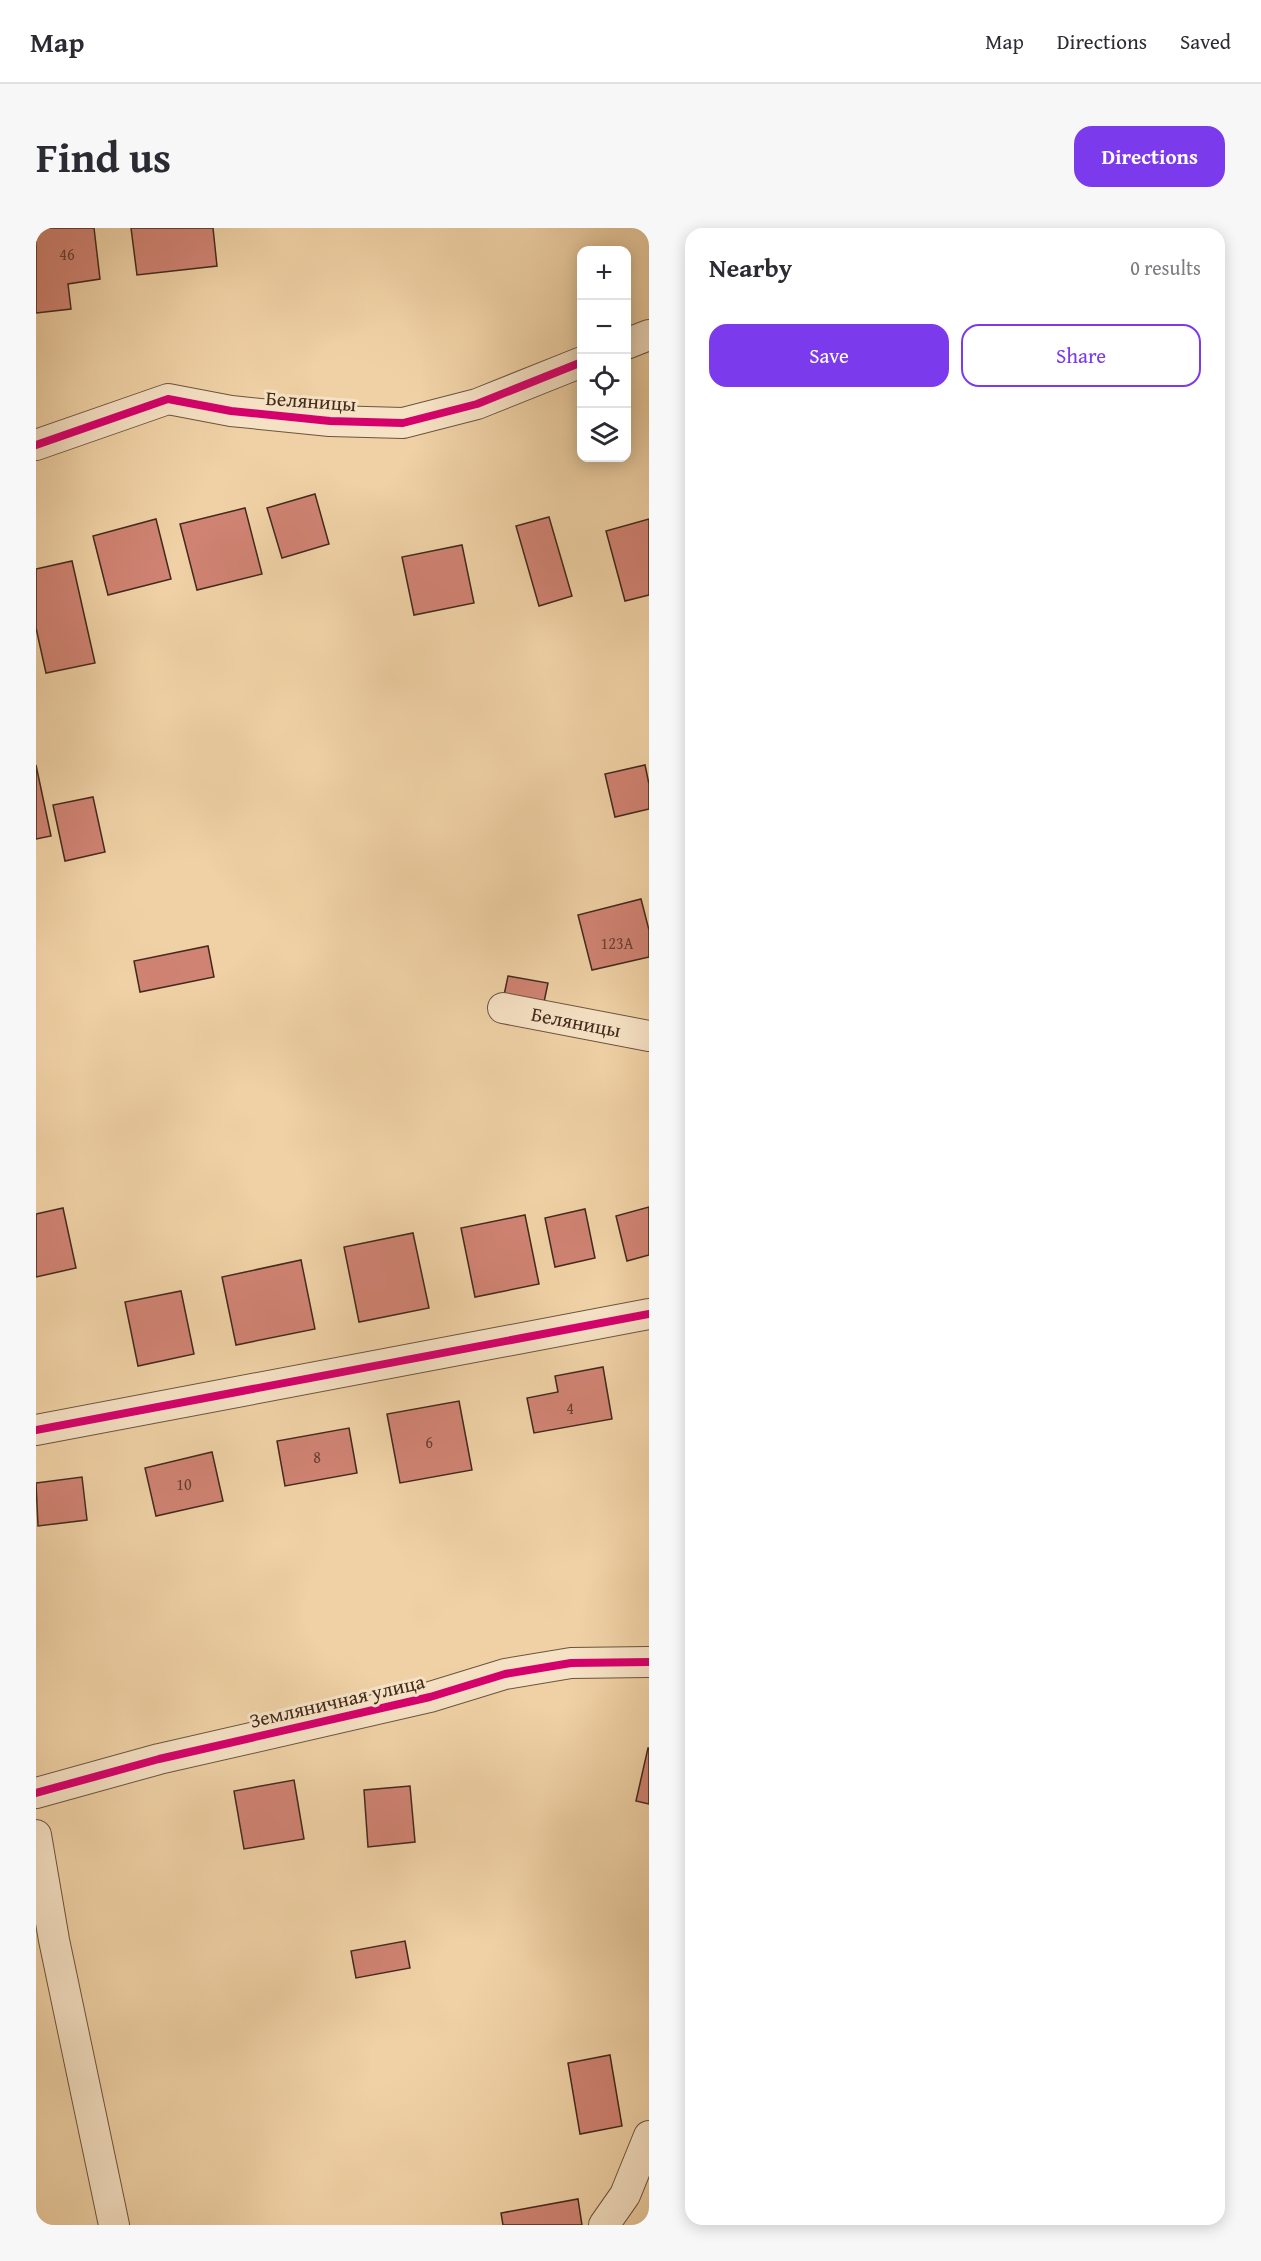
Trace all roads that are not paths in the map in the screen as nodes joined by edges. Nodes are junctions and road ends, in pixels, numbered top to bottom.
1 (649, 334) edge
2 (631, 342) edge
3 (577, 364) edge
4 (36, 445) edge
5 (503, 1008) dead end
6 (649, 1036) edge
7 (649, 1314) edge
8 (36, 1430) edge
9 (649, 1662) edge
10 (36, 1792) edge
11 (36, 1835) edge
12 (45, 1943) edge
13 (649, 2136) edge
14 (114, 2225) edge
15 (604, 2225) edge

1 - 2 street
3 - 4 street, Беляницы
5 - 6 street, Беляницы
7 - 8 street
9 - 10 street, Земляничная улица
11 - 12 street
12 - 14 street
13 - 15 street

